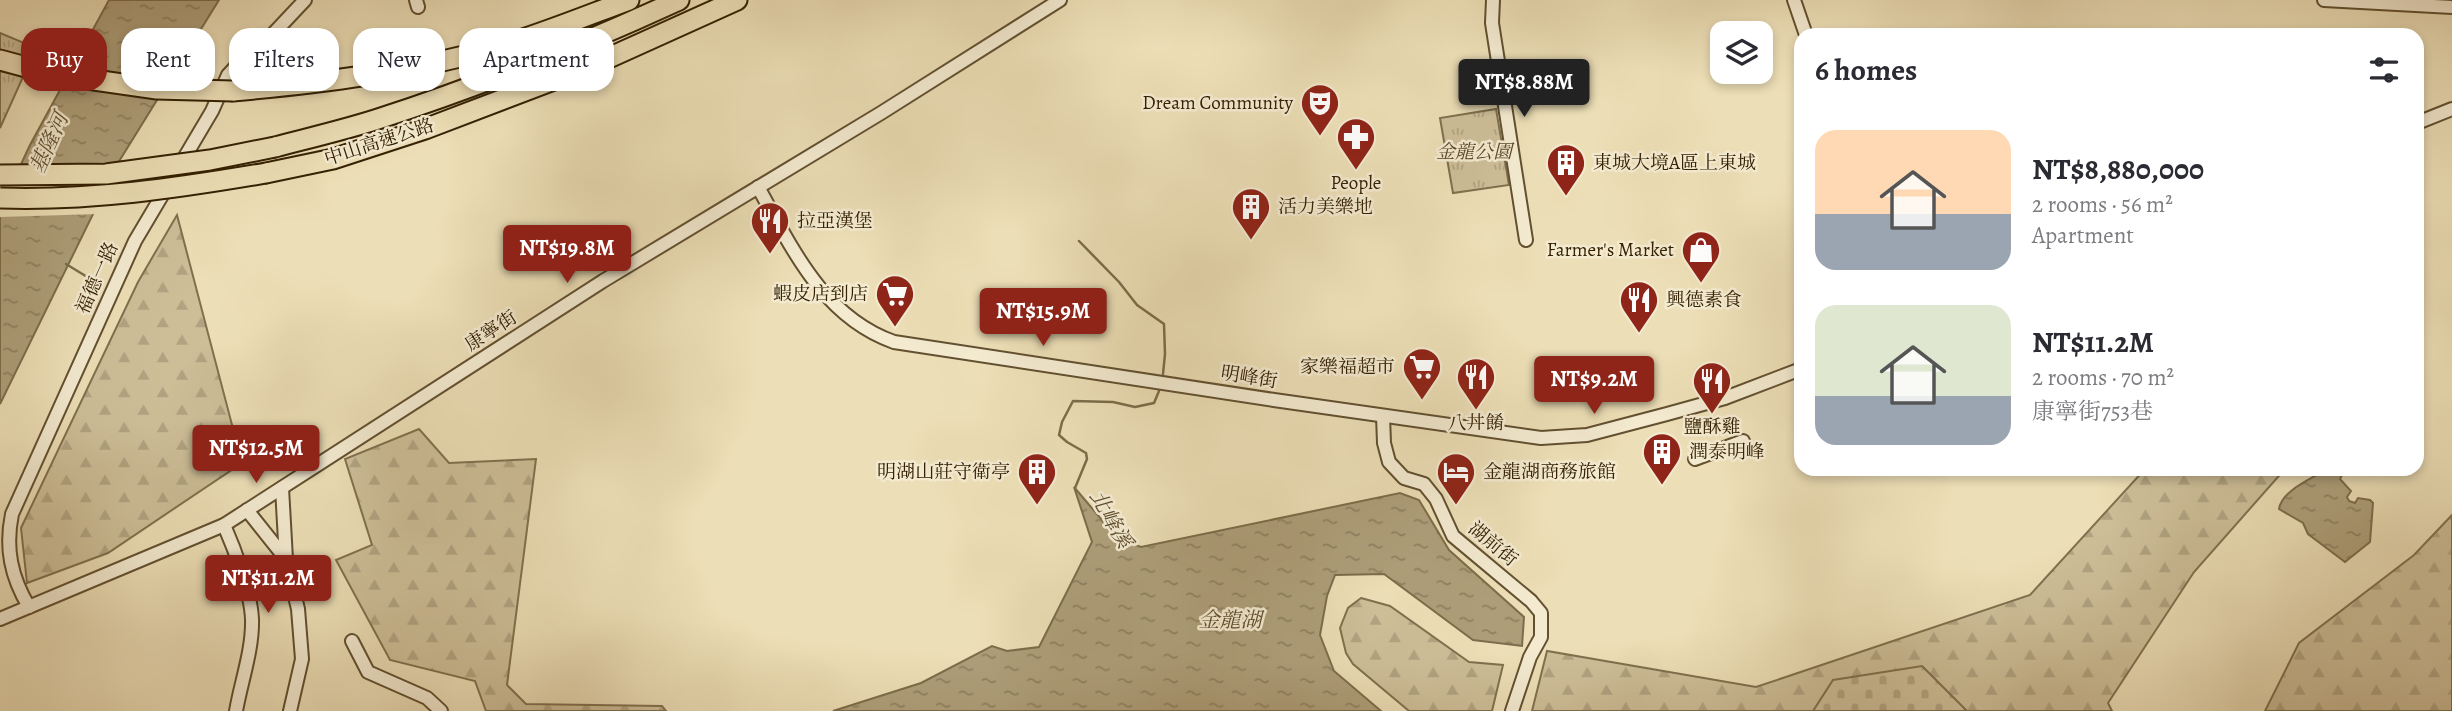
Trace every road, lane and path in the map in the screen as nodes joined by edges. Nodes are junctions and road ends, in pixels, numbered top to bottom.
1 (305, 0) edge
2 (629, 0) edge
3 (679, 0) edge
4 (737, 0) edge
5 (1060, 0) edge
6 (1493, 0) edge
7 (1794, 0) edge
8 (2324, 0) edge
9 (2452, 7) edge
10 (1804, 28) edge
11 (0, 60) edge
12 (21, 66) edge
13 (0, 71) edge
14 (21, 72) edge
15 (107, 82) edge
16 (2452, 108) edge
17 (2424, 119) edge
18 (0, 175) edge
19 (758, 187) junction
20 (0, 198) edge
21 (1526, 240) dead end
22 (1794, 372) edge
23 (1383, 416) junction
24 (1742, 441) dead end
25 (1695, 459) dead end
26 (282, 488) junction
27 (247, 510) junction
28 (224, 525) junction
29 (286, 559) junction
30 (29, 607) junction
31 (0, 619) edge
32 (352, 641) dead end
33 (236, 711) edge
34 (290, 711) edge
35 (441, 711) edge
36 (1512, 711) edge

1 - 30 street, 福德一路
2 - 15 highway, bridge
3 - 18 highway, 中山高速公路, bridge
4 - 20 highway, 中山高速公路, bridge
5 - 19 street, 康寧街
6 - 21 street
7 - 10 street
8 - 9 street
11 - 12 highway
13 - 14 highway
16 - 17 street
19 - 23 street, 明峰街
19 - 26 street, 康寧街
22 - 23 street, 明峰街
23 - 36 street, 湖前街
24 - 25 street
26 - 27 street, 康寧街
26 - 29 street
27 - 28 street, 康寧街
27 - 29 street
28 - 30 street, 康寧街
28 - 33 street
29 - 34 street
30 - 31 street, 康寧街
32 - 35 street

